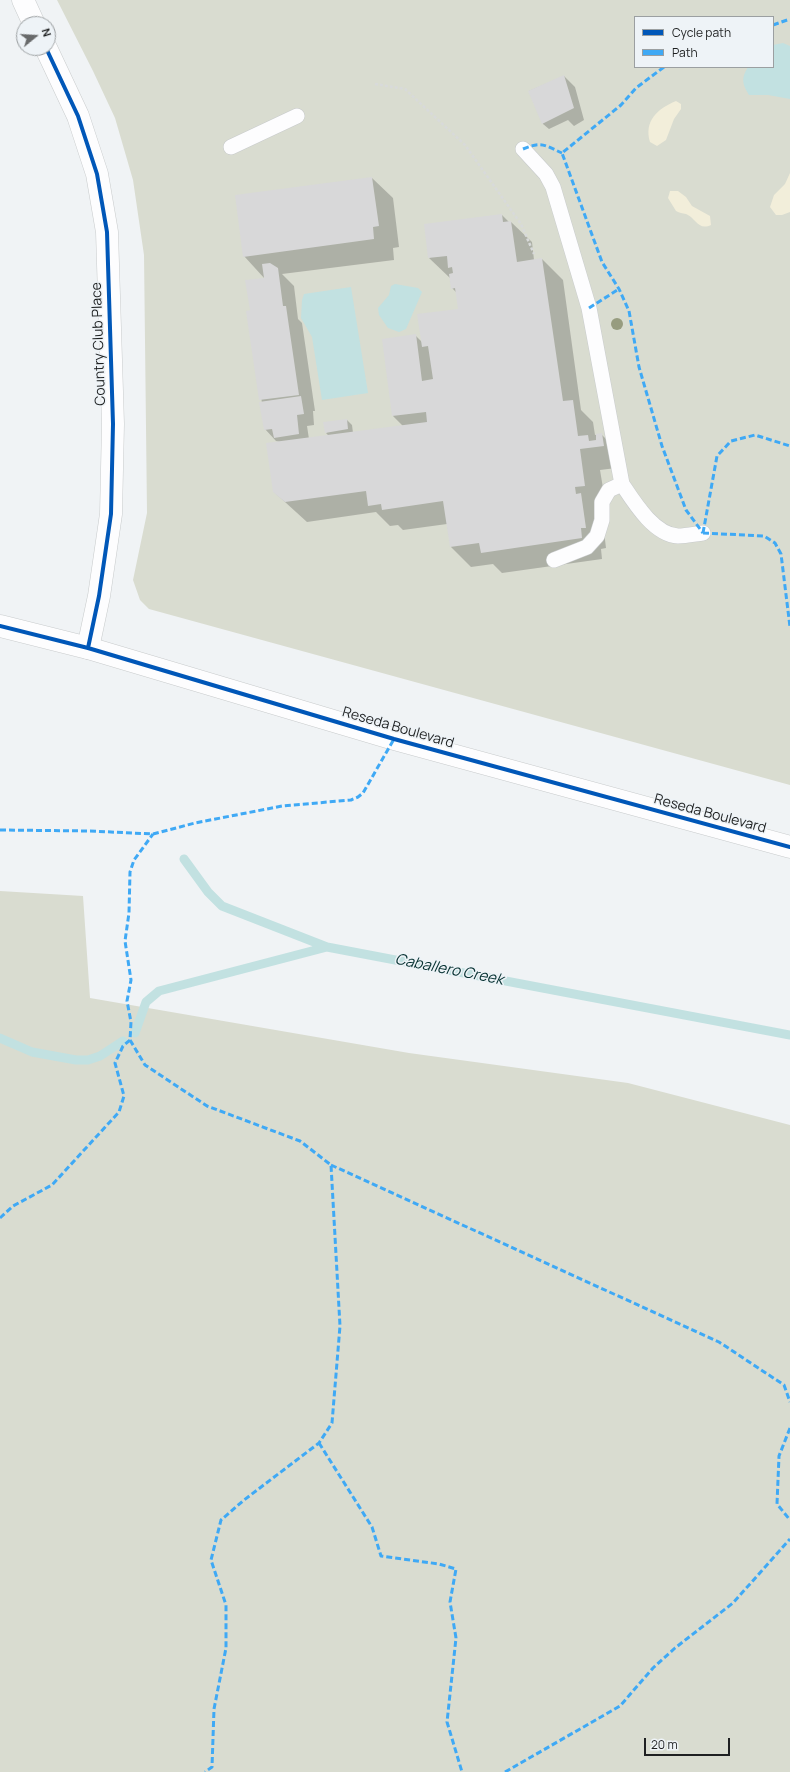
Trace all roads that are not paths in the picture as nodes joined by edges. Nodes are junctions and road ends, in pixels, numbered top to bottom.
1 (23, 0) edge
2 (30, 16) edge
3 (50, 56) edge
4 (296, 116) dead end
5 (231, 147) dead end
6 (522, 149) dead end
7 (622, 484) junction
8 (703, 533) dead end
9 (554, 560) dead end
10 (0, 626) edge
11 (88, 648) junction
12 (790, 847) edge

1 - 2 main road
3 - 11 main road, Country Club Place
4 - 5 lane
6 - 7 lane
7 - 8 lane
7 - 9 lane
10 - 11 main road, Reseda Boulevard
11 - 12 main road, Reseda Boulevard

